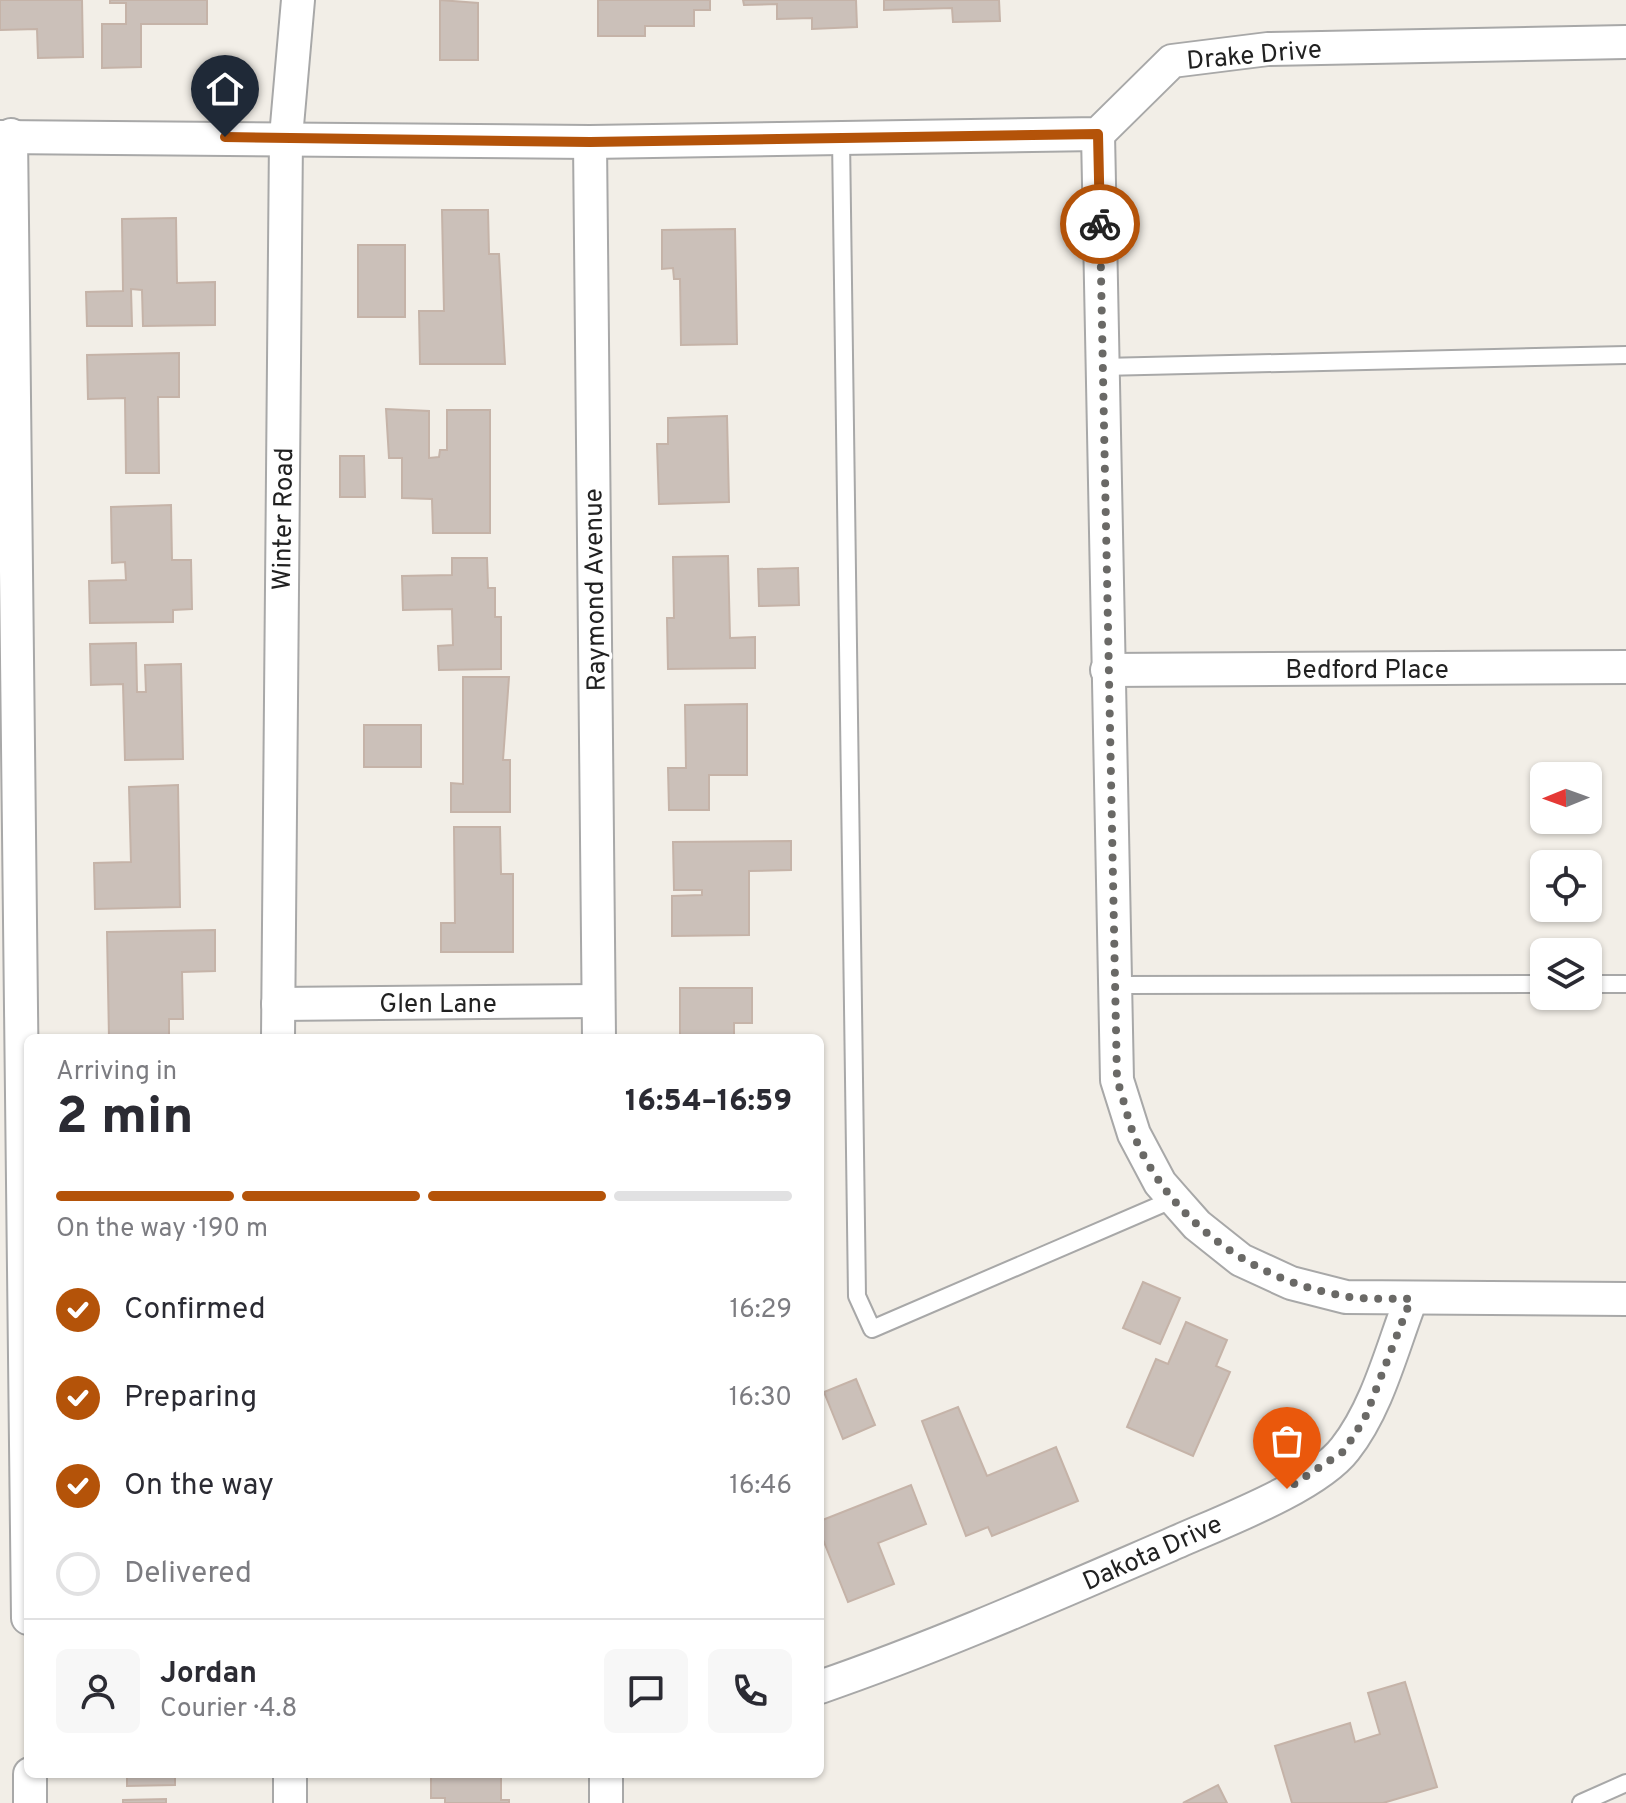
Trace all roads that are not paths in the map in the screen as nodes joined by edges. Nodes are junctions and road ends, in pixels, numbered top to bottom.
1 (298, 0) edge
2 (1626, 42) edge
3 (1098, 134) junction
4 (6, 136) edge
5 (286, 137) junction
6 (841, 138) junction
7 (590, 142) junction
8 (1626, 355) edge
9 (1102, 367) junction
10 (1626, 667) edge
11 (1107, 670) junction
12 (9, 700) edge
13 (1530, 984) edge
14 (1602, 984) edge
15 (1626, 984) edge
16 (1118, 985) junction
17 (598, 1001) junction
18 (278, 1004) junction
19 (278, 1034) edge
20 (599, 1034) edge
21 (1174, 1199) junction
22 (12, 1228) edge
23 (1411, 1299) junction
24 (1626, 1299) edge
25 (24, 1520) edge
26 (824, 1686) edge
27 (30, 1778) edge
28 (290, 1778) edge
29 (606, 1778) edge
30 (1626, 1783) edge
31 (30, 1803) edge
32 (290, 1803) edge
33 (606, 1803) edge
34 (1581, 1803) edge

1 - 5 street, Winter Road
2 - 3 street, Drake Drive
3 - 6 street
3 - 9 street
4 - 5 street
4 - 12 street
5 - 7 street
5 - 18 street, Winter Road
6 - 7 street
6 - 21 lane
7 - 17 street, Raymond Avenue
8 - 9 lane
9 - 11 street
10 - 11 street, Bedford Place
11 - 16 street
12 - 22 street
13 - 16 lane
14 - 15 lane
16 - 21 street
17 - 18 street, Glen Lane
17 - 20 street, Raymond Avenue
18 - 19 street, Winter Road
21 - 23 street
22 - 25 street
23 - 24 street
23 - 26 street, Dakota Drive
27 - 31 street
28 - 32 street
29 - 33 street
30 - 34 lane

